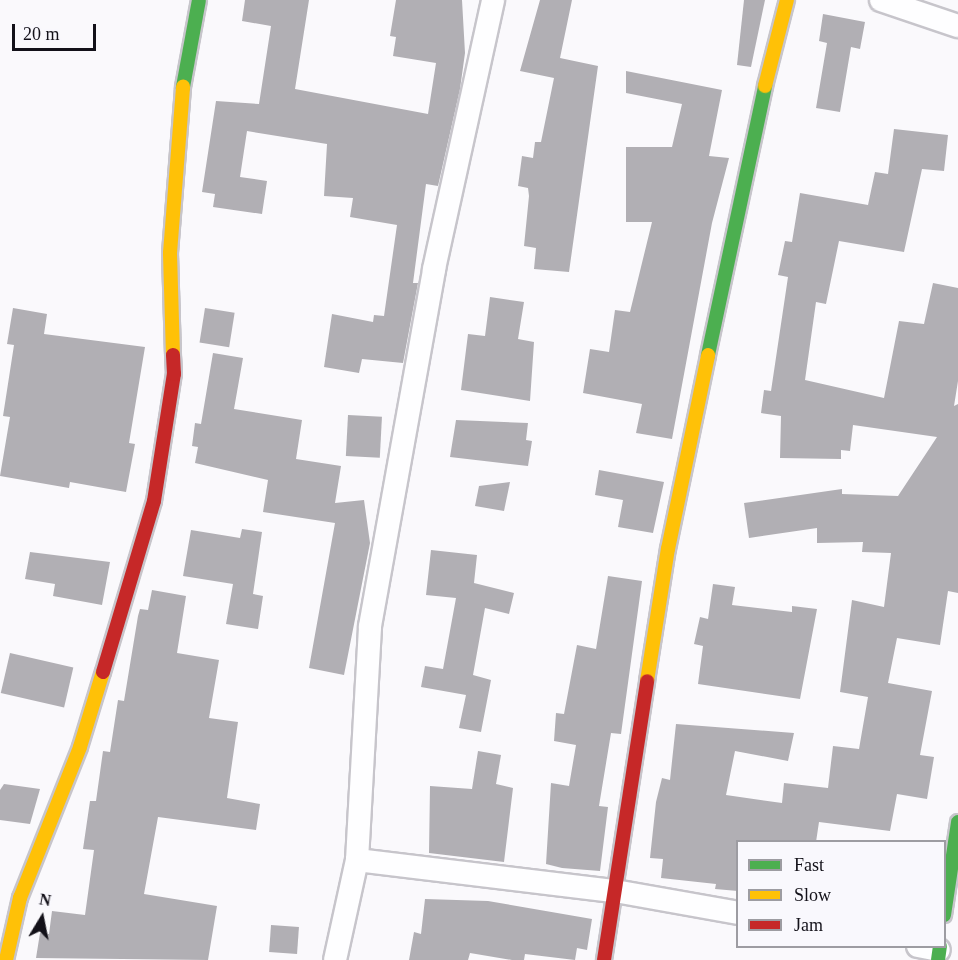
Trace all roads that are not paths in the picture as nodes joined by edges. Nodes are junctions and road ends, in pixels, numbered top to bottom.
1 (199, 0) edge
2 (493, 0) edge
3 (787, 0) edge
4 (881, 0) edge
5 (958, 26) edge
6 (958, 822) edge
7 (357, 860) junction
8 (615, 891) junction
9 (946, 908) edge
10 (736, 913) edge
11 (6, 960) edge
12 (335, 960) edge
13 (604, 960) edge

1 - 11 street
2 - 7 street
3 - 8 street
4 - 5 street
6 - 9 street
7 - 8 street
7 - 12 street
8 - 10 street
8 - 13 street

